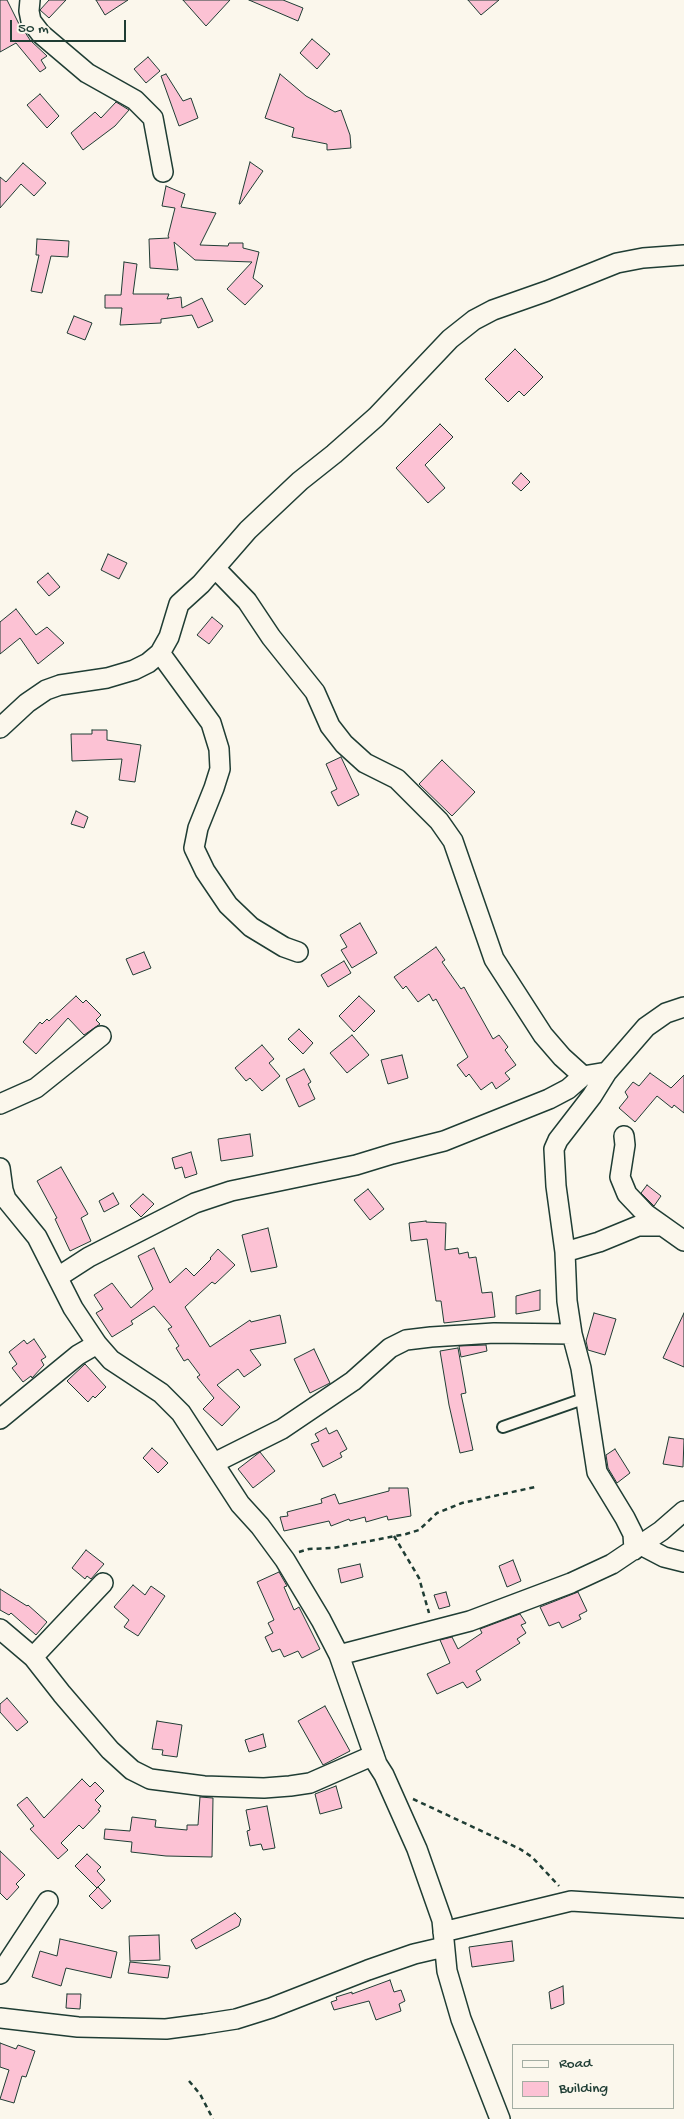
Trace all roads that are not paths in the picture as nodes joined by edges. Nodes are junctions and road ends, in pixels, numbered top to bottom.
1 (30, 0) edge
2 (163, 172) dead end
3 (684, 255) edge
4 (215, 568) junction
5 (160, 652) junction
6 (0, 728) edge
7 (298, 952) dead end
8 (684, 1007) edge
9 (101, 1036) dead end
10 (608, 1072) junction
11 (583, 1076) junction
12 (0, 1104) edge
13 (624, 1136) dead end
14 (0, 1168) edge
15 (660, 1226) junction
16 (684, 1241) edge
17 (565, 1252) junction
18 (58, 1277) junction
19 (572, 1334) junction
20 (97, 1344) junction
21 (586, 1398) junction
22 (0, 1419) edge
23 (504, 1427) dead end
24 (214, 1463) junction
25 (684, 1511) edge
26 (637, 1547) junction
27 (684, 1562) edge
28 (103, 1583) dead end
29 (0, 1629) edge
30 (339, 1655) junction
31 (33, 1657) junction
32 (374, 1755) junction
33 (48, 1901) dead end
34 (684, 1908) edge
35 (444, 1939) junction
36 (0, 1974) edge
37 (0, 2018) edge
38 (500, 2119) edge

1 - 2 street
3 - 4 street
4 - 5 street
4 - 11 street
5 - 6 street
5 - 7 street
8 - 10 street
9 - 12 street
10 - 11 street
10 - 17 street
11 - 18 street
13 - 15 street
14 - 18 street
15 - 16 street
15 - 17 street
17 - 19 street
18 - 20 street
19 - 21 street
19 - 24 street
20 - 22 street
20 - 24 street
21 - 23 lane
21 - 26 street
24 - 30 street
25 - 26 street
26 - 27 street
26 - 30 street
28 - 31 street
29 - 31 street
30 - 32 street
31 - 32 street
32 - 35 street
33 - 36 street
34 - 35 street
35 - 37 street
35 - 38 street

